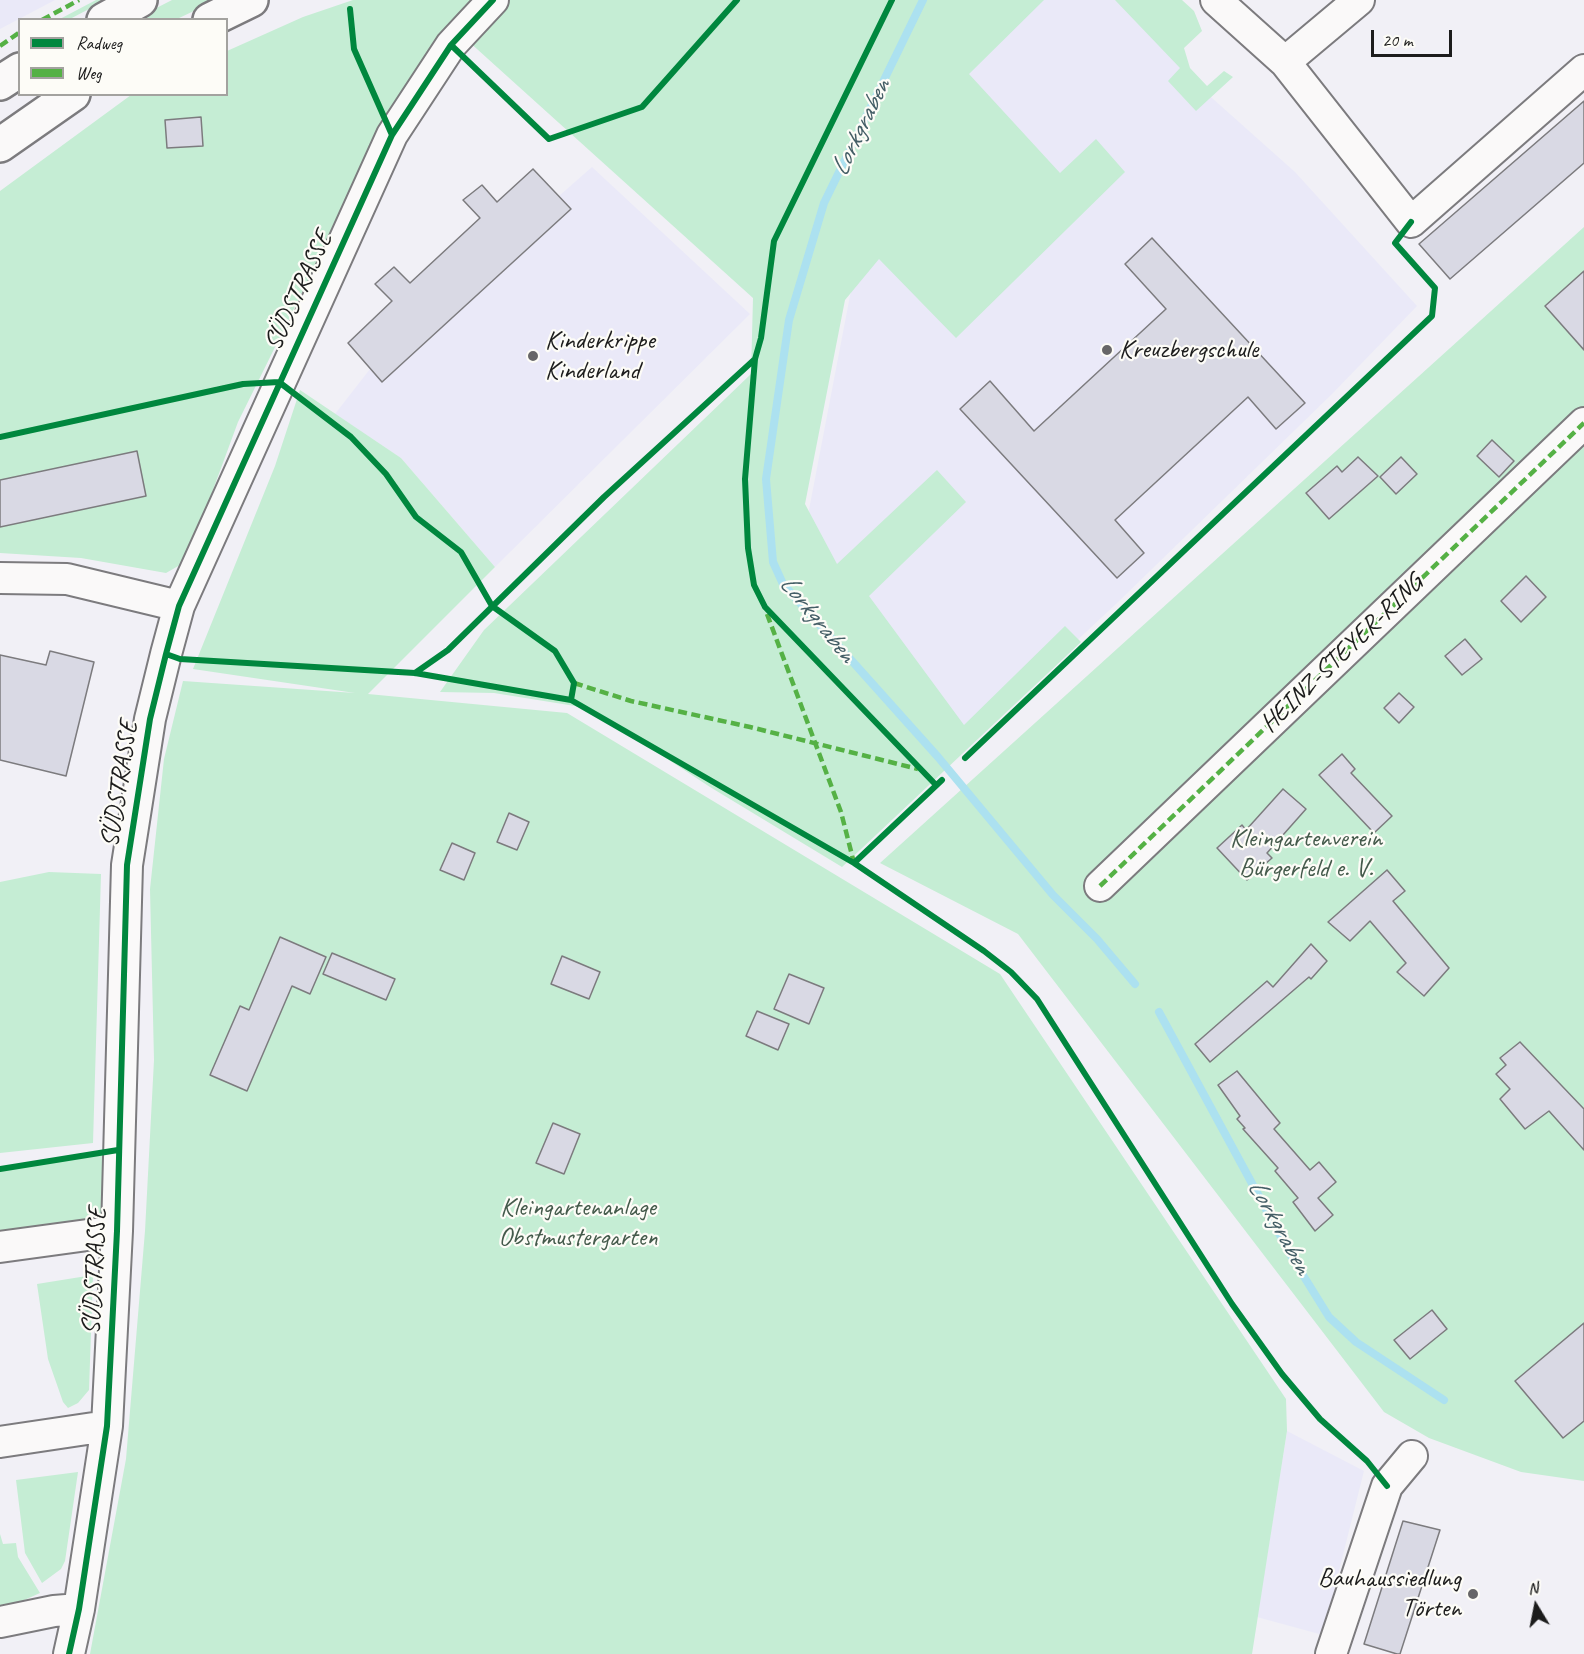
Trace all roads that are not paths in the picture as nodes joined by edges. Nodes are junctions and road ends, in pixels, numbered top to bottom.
1 (140, 0) edge
2 (251, 0) edge
3 (493, 0) edge
4 (1216, 0) edge
5 (1359, 0) edge
6 (108, 18) edge
7 (214, 18) edge
8 (1285, 62) junction
9 (1584, 70) edge
10 (18, 71) edge
11 (0, 83) edge
12 (70, 96) edge
13 (0, 145) edge
14 (1584, 423) edge
15 (0, 578) edge
16 (179, 606) junction
17 (1100, 886) dead end
18 (117, 1230) junction
19 (0, 1247) edge
20 (107, 1426) junction
21 (0, 1442) edge
22 (1412, 1456) dead end
23 (80, 1609) junction
24 (0, 1622) edge
25 (69, 1654) edge
26 (1331, 1654) edge

1 - 6 main road
2 - 7 main road
3 - 16 street, SÜDSTRASSE
4 - 8 street
5 - 8 street
8 - 9 street
10 - 11 main road
12 - 13 main road
14 - 17 street, HEINZ-STEYER-RING
15 - 16 street
16 - 18 street, SÜDSTRASSE
18 - 19 street
18 - 20 street, SÜDSTRASSE
20 - 21 street
20 - 23 street, SÜDSTRASSE
22 - 26 street
23 - 24 street
23 - 25 street, SÜDSTRASSE

